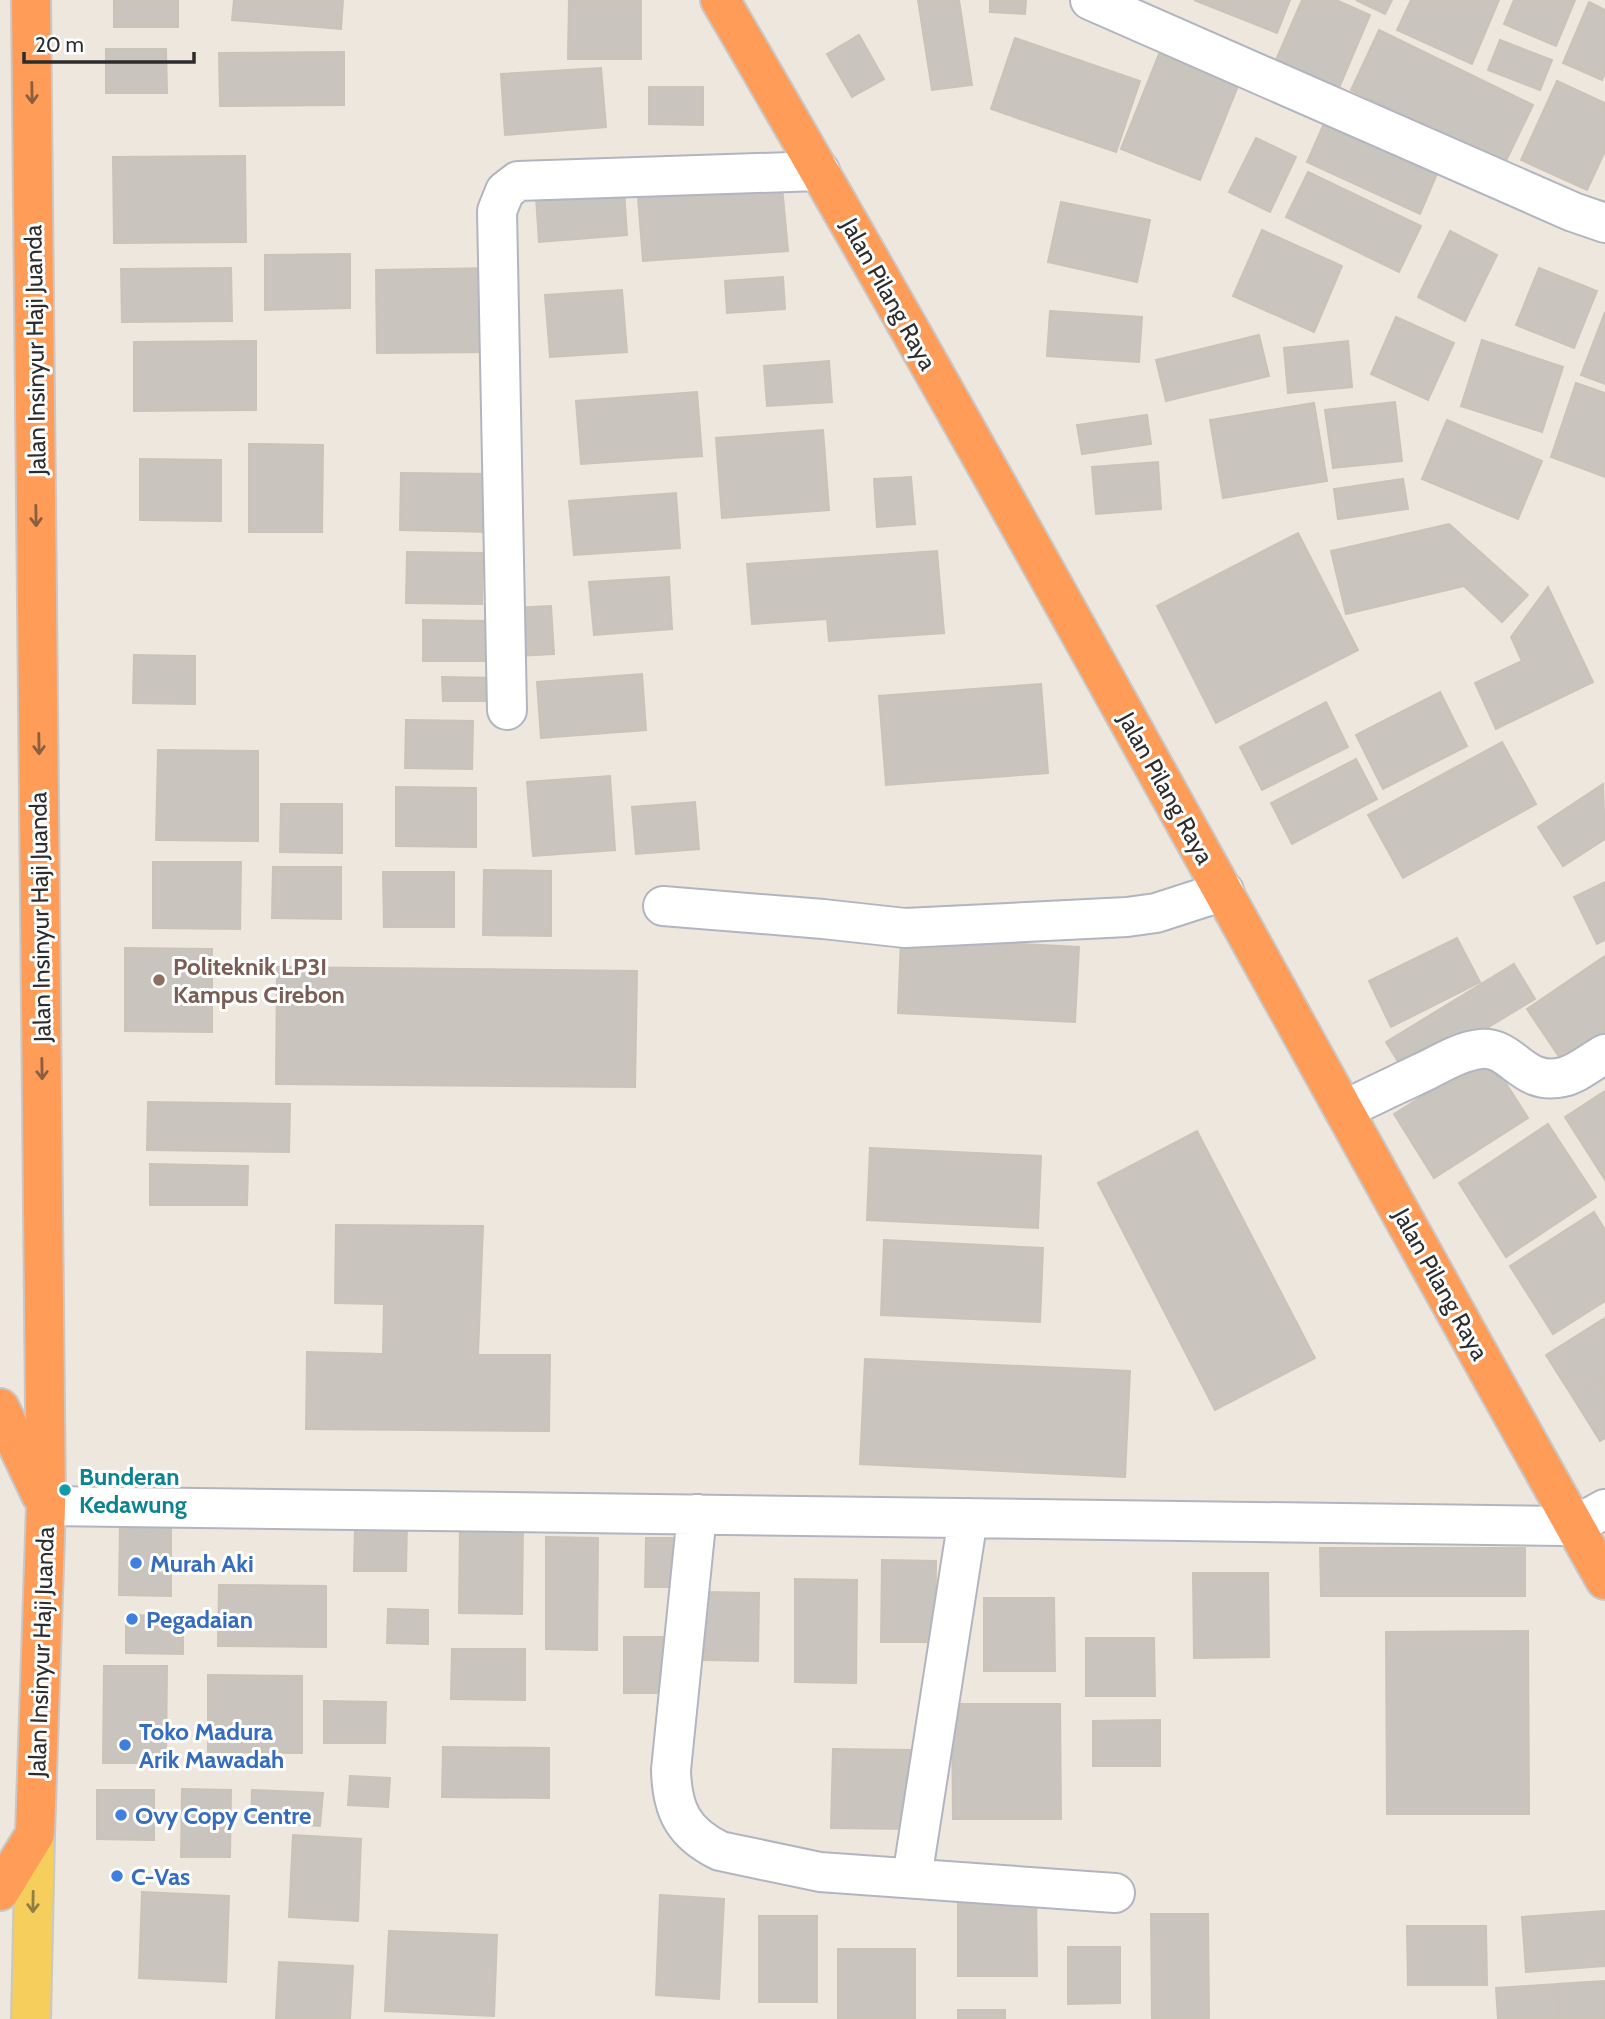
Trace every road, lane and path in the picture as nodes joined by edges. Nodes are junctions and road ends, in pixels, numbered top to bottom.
1 (31, 0) edge
2 (720, 0) edge
3 (1090, 0) edge
4 (820, 171) junction
5 (1605, 223) edge
6 (506, 710) dead end
7 (1223, 891) junction
8 (663, 906) dead end
9 (1605, 1054) edge
10 (1344, 1110) junction
11 (0, 1408) edge
12 (46, 1506) junction
13 (697, 1514) junction
14 (1590, 1517) edge
15 (968, 1518) junction
16 (1605, 1580) edge
17 (35, 1834) junction
18 (912, 1878) junction
19 (0, 1891) edge
20 (1115, 1893) dead end
21 (31, 2019) edge

1 -> 12 highway, Jalan Insinyur Haji Juanda
2 - 4 highway, Jalan Pilang Raya
3 - 5 street
4 - 6 street
4 - 7 highway, Jalan Pilang Raya
7 - 8 street
7 - 10 highway, Jalan Pilang Raya
9 - 10 street
10 - 14 highway, Jalan Pilang Raya
11 - 12 highway
12 - 13 street
12 - 17 highway, Jalan Insinyur Haji Juanda
13 - 15 street
13 - 18 street
14 - 15 street
14 - 16 highway, Jalan Pilang Raya
15 - 18 street
17 - 19 highway
17 -> 21 main road
18 - 20 street

